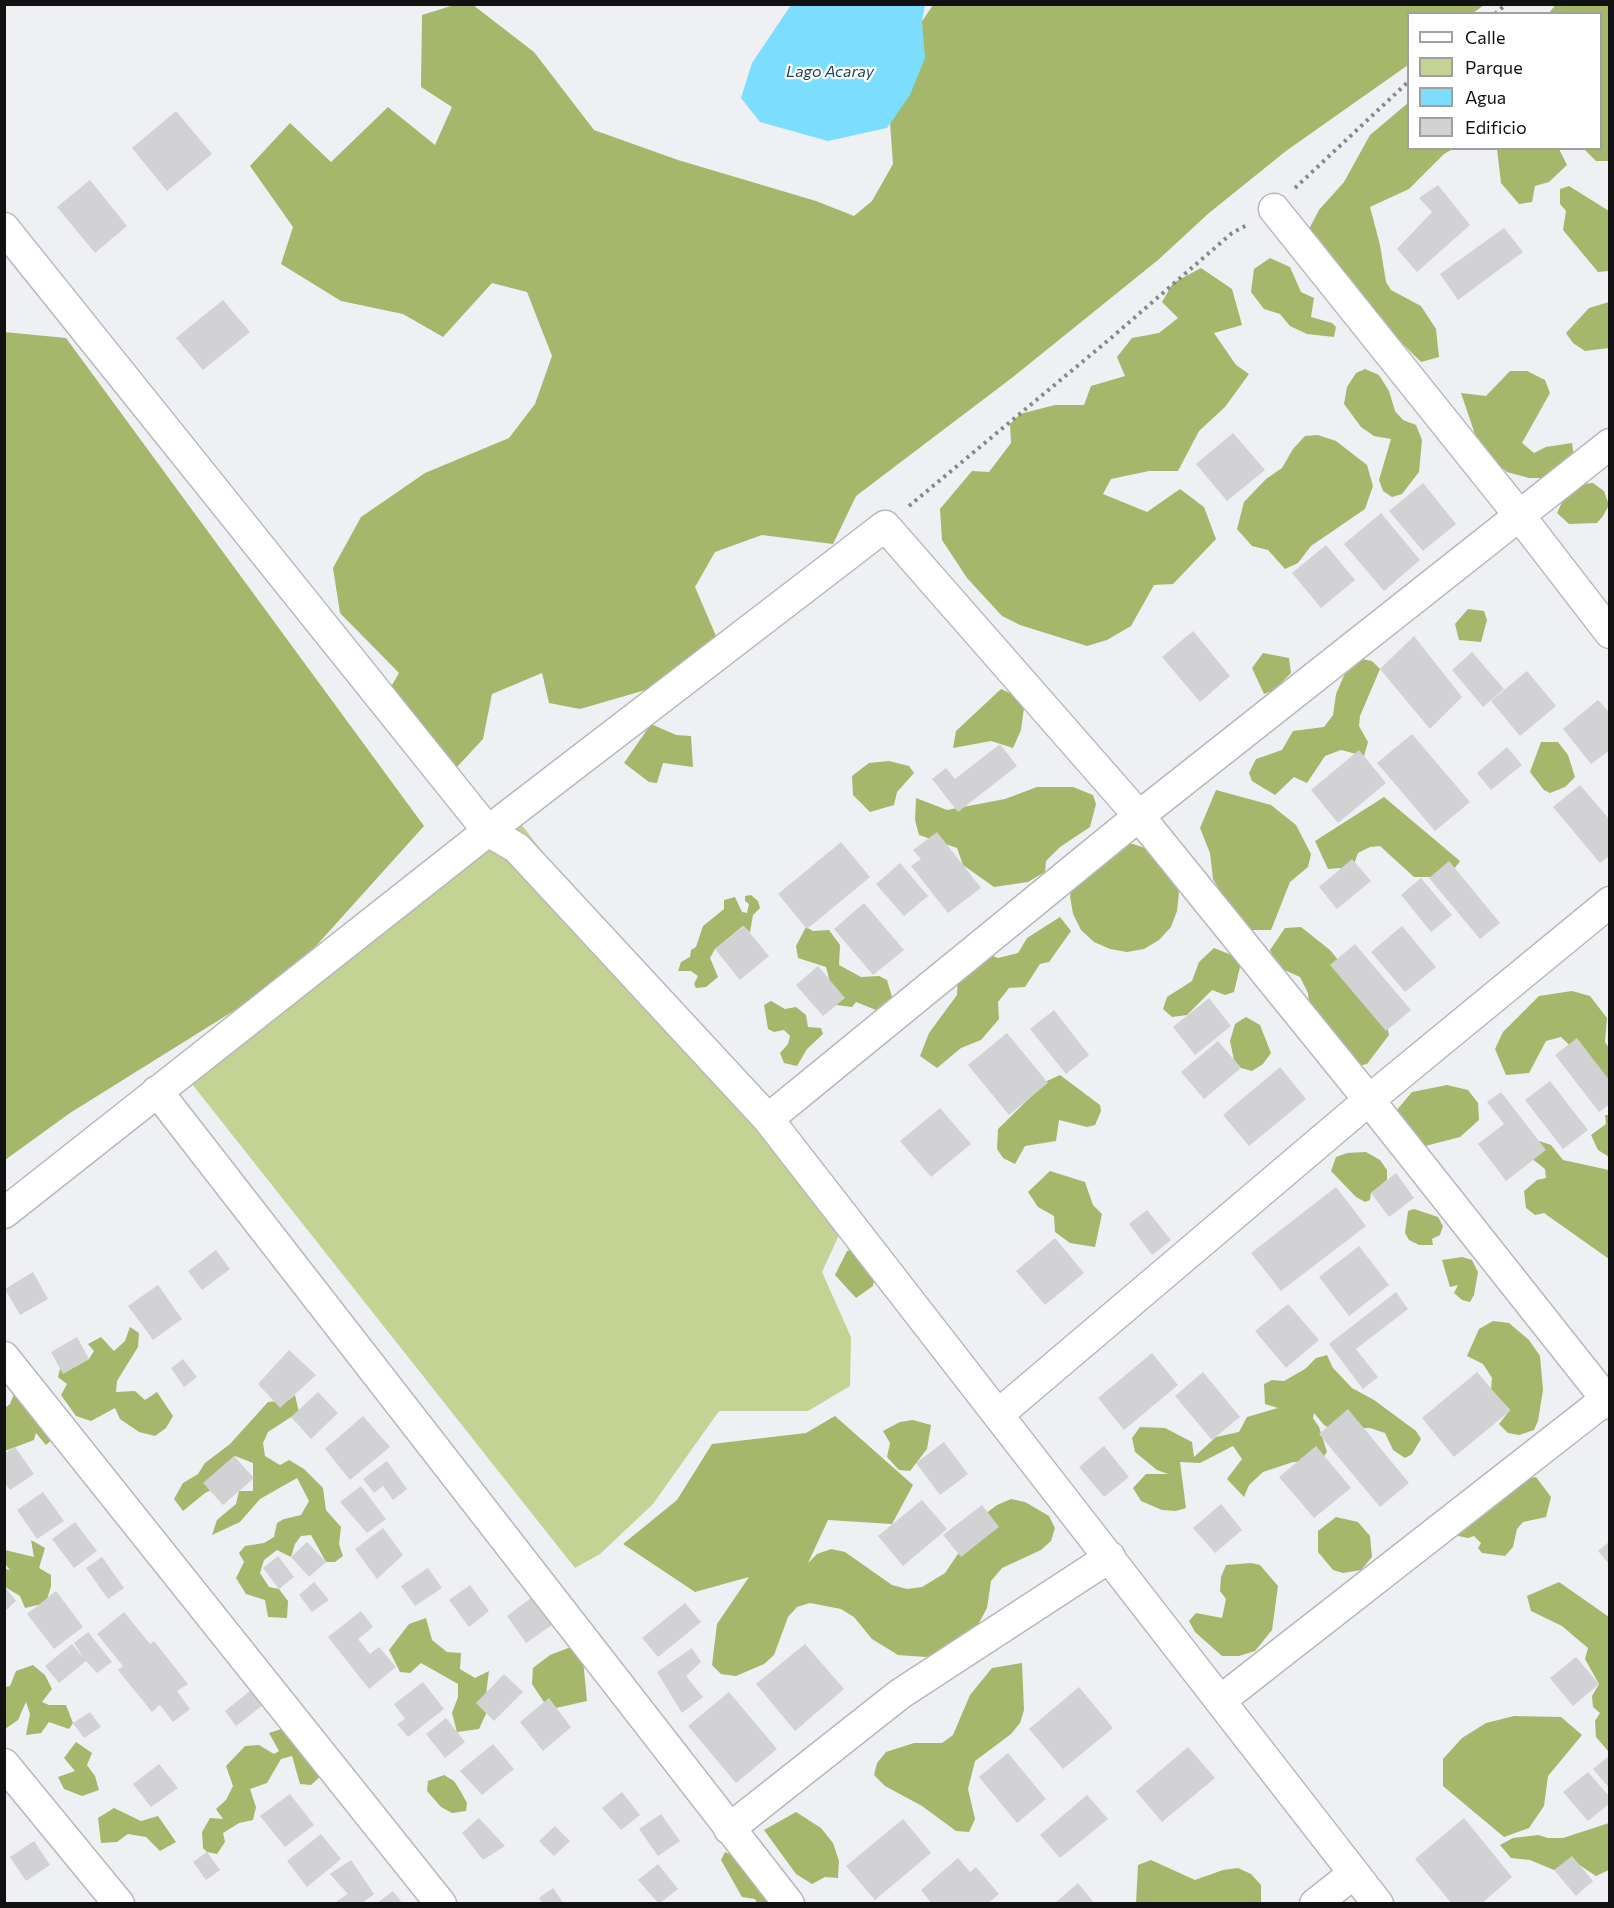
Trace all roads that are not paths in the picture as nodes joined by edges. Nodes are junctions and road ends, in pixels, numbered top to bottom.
1 (1274, 209) road end
2 (4, 228) edge
3 (1610, 444) edge
4 (1519, 515) junction
5 (1610, 633) edge
6 (1139, 816) junction
7 (488, 831) junction
8 (1610, 902) edge
9 (157, 1090) junction
10 (1369, 1100) junction
11 (768, 1119) junction
12 (4, 1213) edge
13 (4, 1357) edge
14 (1608, 1400) edge
15 (1000, 1413) junction
16 (1110, 1557) junction
17 (1221, 1700) junction
18 (4, 1764) edge
19 (729, 1829) junction
20 (1353, 1874) junction
21 (119, 1904) edge
22 (441, 1904) edge
23 (789, 1904) edge
24 (1316, 1904) edge
25 (1377, 1904) edge

1 - 4 street
2 - 7 street
3 - 4 street
4 - 5 street
4 - 6 street
6 - 7 street
6 - 10 street
6 - 11 street
7 - 9 street
7 - 11 street
8 - 10 street
9 - 12 street
9 - 19 street
10 - 14 street
10 - 15 street
11 - 15 street
13 - 22 street
14 - 17 street
15 - 16 street
16 - 17 street
16 - 19 street
17 - 20 street
18 - 21 street
19 - 23 street
20 - 24 street
20 - 25 street

